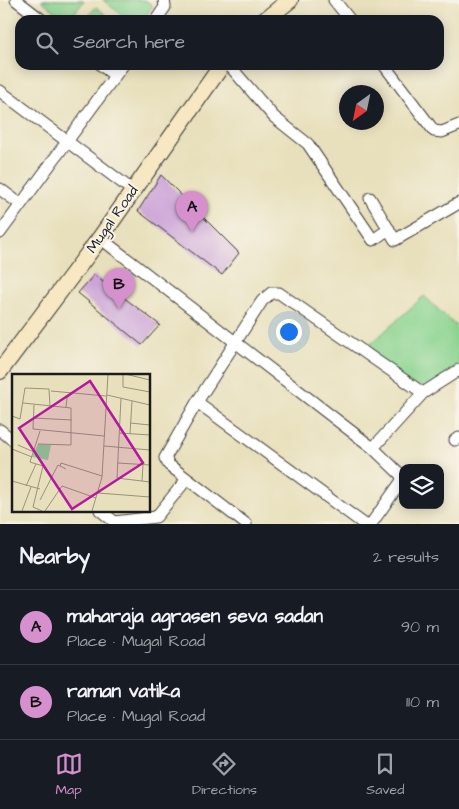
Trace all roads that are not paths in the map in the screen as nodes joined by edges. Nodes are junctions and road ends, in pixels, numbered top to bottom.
1 (16, 0) edge
2 (164, 0) edge
3 (290, 0) edge
4 (334, 0) edge
5 (36, 15) edge
6 (159, 15) edge
7 (271, 15) edge
8 (346, 15) edge
9 (107, 70) edge
10 (119, 70) edge
11 (218, 70) edge
12 (233, 70) edge
13 (388, 70) edge
14 (115, 76) junction
15 (0, 91) edge
16 (459, 124) edge
17 (66, 140) junction
18 (0, 189) edge
19 (132, 190) junction
20 (370, 198) dead end
21 (459, 203) edge
22 (20, 204) junction
23 (389, 229) junction
24 (0, 233) edge
25 (100, 238) junction
26 (236, 344) junction
27 (459, 370) edge
28 (0, 371) edge
29 (424, 393) junction
30 (197, 402) junction
31 (0, 430) edge
32 (12, 439) edge
33 (373, 448) junction
34 (186, 479) junction
35 (102, 512) edge
36 (116, 523) edge
37 (246, 524) edge
38 (364, 524) edge
39 (371, 524) edge

1 - 5 street
2 - 6 street
3 - 7 street
4 - 8 street
9 - 14 street
10 - 14 street
11 - 19 street, Mugal Road
12 - 23 street
13 - 16 street
14 - 17 street
15 - 17 street
17 - 19 street
17 - 22 street
18 - 22 street
19 - 25 street, Mugal Road
20 - 23 street
21 - 23 street
22 - 24 street
25 - 26 street
25 - 28 street, Mugal Road
26 - 29 street
26 - 30 street
26 - 33 street
27 - 29 street
29 - 33 street
30 - 34 street
30 - 38 street
31 - 32 street
33 - 39 street
34 - 36 street
34 - 37 street
35 - 36 street

